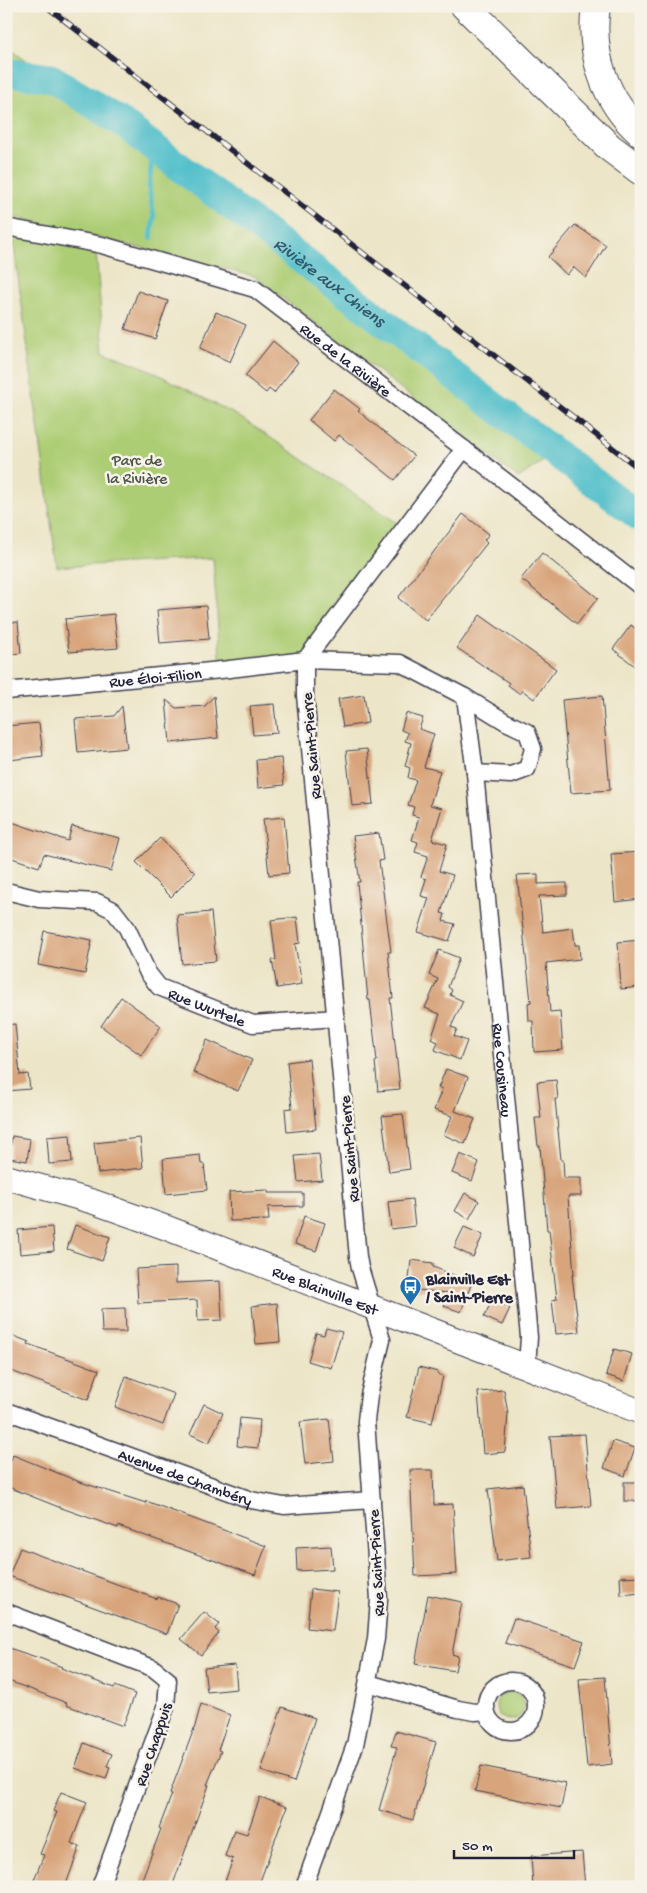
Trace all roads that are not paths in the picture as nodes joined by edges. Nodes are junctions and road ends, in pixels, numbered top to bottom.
1 (465, 6) edge
2 (596, 6) edge
3 (641, 133) edge
4 (641, 171) edge
5 (6, 227) edge
6 (464, 449) junction
7 (641, 588) edge
8 (305, 660) junction
9 (6, 690) edge
10 (465, 697) junction
11 (475, 773) junction
12 (6, 891) edge
13 (336, 1018) junction
14 (6, 1177) edge
15 (372, 1307) junction
16 (527, 1366) junction
17 (6, 1411) edge
18 (641, 1412) edge
19 (372, 1500) junction
20 (6, 1612) edge
21 (368, 1683) junction
22 (485, 1711) dead end
23 (100, 1887) edge
24 (304, 1887) edge

1 - 4 highway
2 - 3 highway
5 - 6 street, Rue de la Rivière
6 - 7 street, Rue de la Rivière
6 - 8 street
8 - 9 street, Rue Éloi-Filion
8 - 10 street
8 - 13 street, Rue Saint-Pierre
10 - 11 street, Rue Cousineau
10 - 11 street
11 - 16 street, Rue Cousineau
12 - 13 street, Rue Wurtele
13 - 15 street, Rue Saint-Pierre
14 - 15 street, Rue Blainville Est
15 - 16 street, Rue Blainville Est
15 - 19 street, Rue Saint-Pierre
16 - 18 street, Rue Blainville Est
17 - 19 street, Avenue de Chambéry
19 - 21 street, Rue Saint-Pierre
20 - 23 street, Rue Chappuis
21 - 22 street
21 - 24 street, Rue Saint-Pierre

